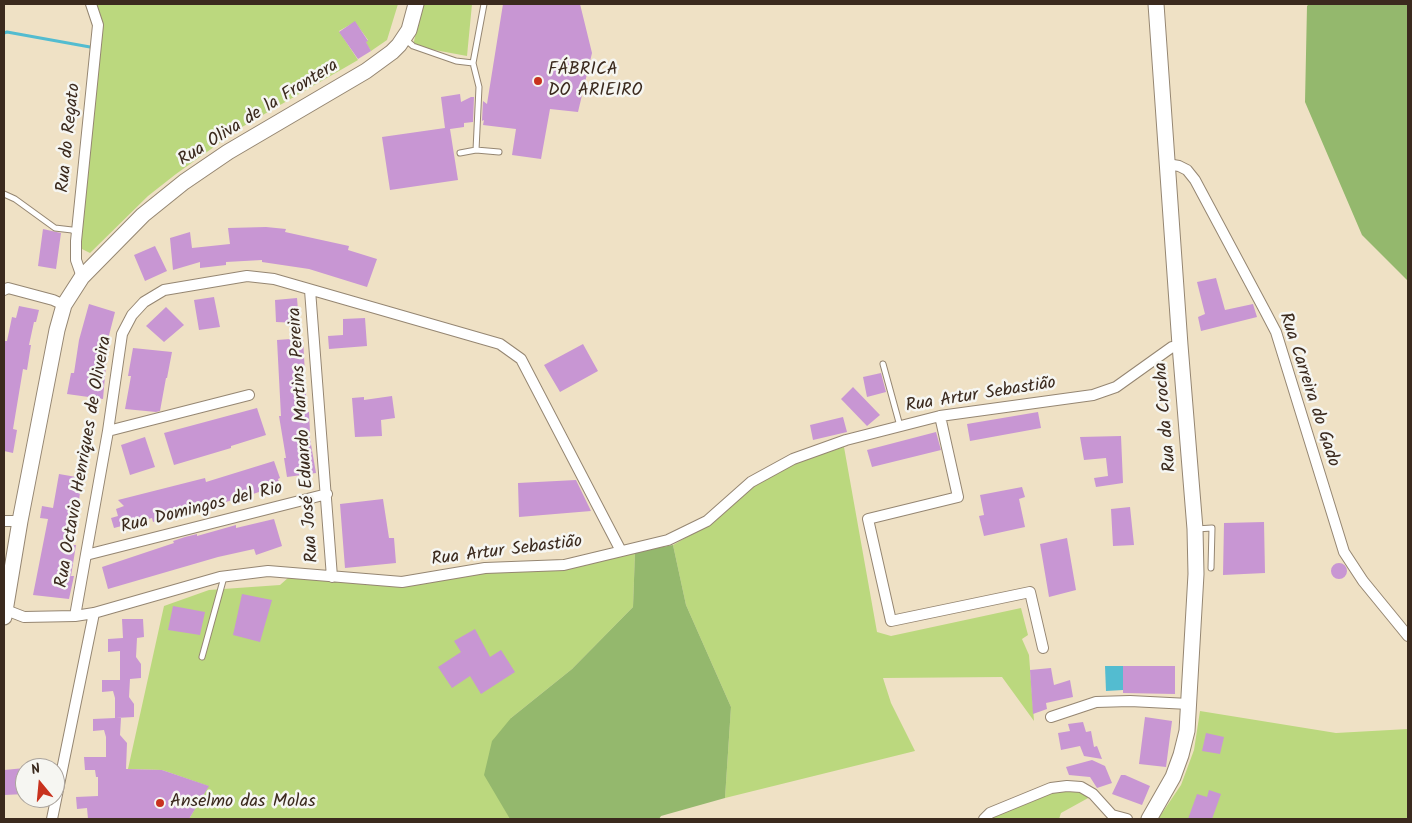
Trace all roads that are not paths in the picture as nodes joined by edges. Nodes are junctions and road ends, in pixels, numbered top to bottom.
1 (91, 4) edge
2 (416, 4) edge
3 (484, 4) edge
4 (1156, 4) edge
5 (404, 38) junction
6 (473, 63) junction
7 (476, 150) junction
8 (499, 152) dead end
9 (460, 153) dead end
10 (1167, 164) junction
11 (4, 194) edge
12 (77, 234) junction
13 (82, 277) junction
14 (5, 286) edge
15 (310, 290) junction
16 (64, 305) junction
17 (1180, 345) junction
18 (883, 364) dead end
19 (249, 395) dead end
20 (940, 416) junction
21 (900, 426) junction
22 (108, 431) junction
23 (327, 494) junction
24 (4, 521) edge
25 (20, 521) junction
26 (1195, 529) junction
27 (621, 551) junction
28 (86, 555) junction
29 (1211, 568) dead end
30 (224, 577) junction
31 (332, 577) junction
32 (94, 613) junction
33 (5, 614) edge
34 (75, 616) junction
35 (1408, 636) edge
36 (1042, 648) dead end
37 (202, 657) dead end
38 (1189, 704) junction
39 (1051, 717) dead end
40 (52, 819) edge
41 (984, 819) edge
42 (1127, 819) edge
43 (1150, 819) edge

1 - 12 street, Rua do Regato
2 - 5 street, Rua Oliva de la Frontera
3 - 6 lane
4 - 10 street, Rua da Crocha
5 - 6 lane
5 - 13 street, Rua Oliva de la Frontera
6 - 7 lane
7 - 8 lane
7 - 9 lane
10 - 17 street, Rua da Crocha
10 - 35 street, Rua Carreira do Gado
11 - 12 lane
12 - 13 street, Rua do Regato
13 - 16 street, Rua Oliva de la Frontera
14 - 16 street
15 - 22 street, Rua Octavio Henriques de Oliveira
15 - 23 street, Rua José Eduardo Martins Pereira
15 - 27 street, Rua Octavio Henriques de Oliveira
16 - 25 street, Rua Oliva de la Frontera
17 - 20 street, Rua Artur Sebastião
17 - 26 street, Rua da Crocha
18 - 21 lane
19 - 22 street
20 - 21 street, Rua Artur Sebastião
20 - 36 street
21 - 27 street, Rua Artur Sebastião
22 - 28 street, Rua Octavio Henriques de Oliveira
23 - 28 street, Rua Domingos del Rio
23 - 31 street, Rua José Eduardo Martins Pereira
24 - 25 street
25 - 33 street, Rua Oliva de la Frontera
26 - 29 lane
26 - 38 street, Rua da Crocha
27 - 31 street, Rua Artur Sebastião
28 - 34 street, Rua Octavio Henriques de Oliveira
30 - 31 street, Rua Artur Sebastião
30 - 32 street, Rua Artur Sebastião
30 - 37 lane
32 - 34 street, Rua Artur Sebastião
32 - 40 street
33 - 34 street, Rua Artur Sebastião
38 - 39 street
38 - 43 street, Rua da Crocha
41 - 42 street

